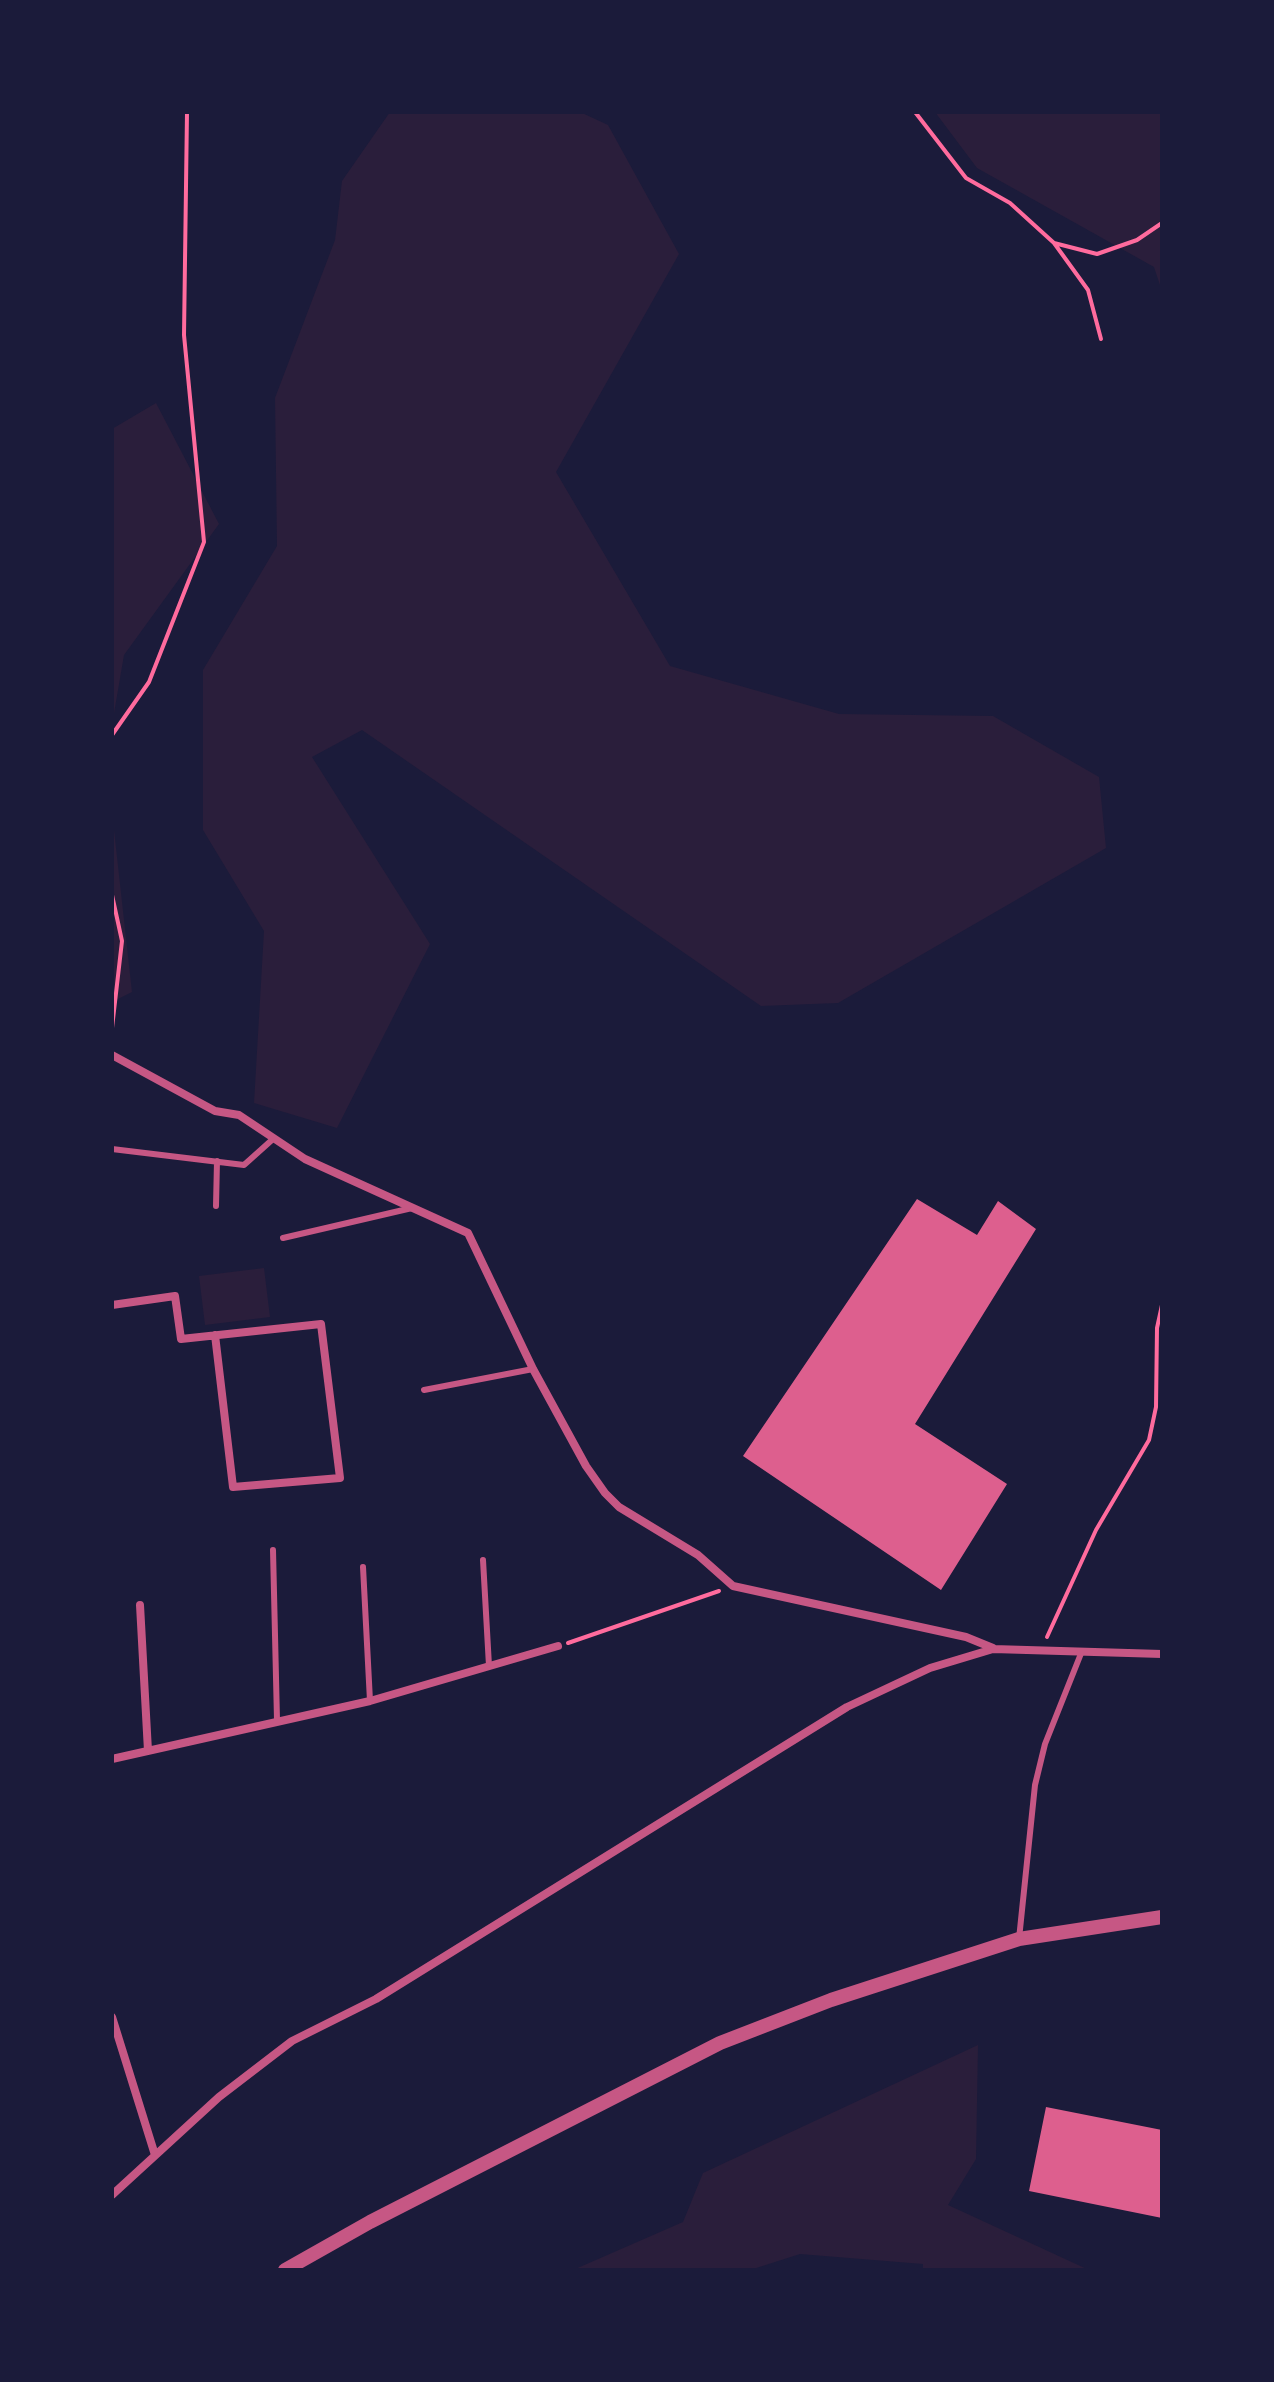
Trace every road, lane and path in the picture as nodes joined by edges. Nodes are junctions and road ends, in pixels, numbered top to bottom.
1 (187, 112) edge
2 (915, 112) edge
3 (1162, 223) edge
4 (1054, 243) junction
5 (1101, 339) dead end
6 (112, 735) edge
7 (112, 895) edge
8 (112, 1028) edge
9 (112, 1055) edge
10 (273, 1139) junction
11 (112, 1149) edge
12 (217, 1161) junction
13 (216, 1206) dead end
14 (412, 1208) junction
15 (283, 1238) dead end
16 (112, 1305) edge
17 (1162, 1305) edge
18 (215, 1335) junction
19 (533, 1369) junction
20 (424, 1390) dead end
21 (273, 1550) dead end
22 (483, 1560) dead end
23 (363, 1567) dead end
24 (733, 1586) junction
25 (140, 1605) dead end
26 (558, 1646) joint
27 (993, 1649) junction
28 (1042, 1650) junction
29 (1082, 1651) junction
30 (1162, 1654) edge
31 (489, 1666) junction
32 (370, 1701) junction
33 (277, 1720) junction
34 (148, 1751) junction
35 (112, 1759) edge
36 (1162, 1917) edge
37 (1019, 1939) junction
38 (112, 2017) edge
39 (155, 2155) junction
40 (112, 2195) edge
41 (285, 2270) edge

1 - 6 path
2 - 4 path
3 - 4 path
4 - 5 path
7 - 8 path
9 - 10 street
10 - 12 lane
10 - 14 street
11 - 12 lane
12 - 13 lane
14 - 15 lane
14 - 19 street
16 - 18 street
17 - 28 path
18 - 18 street
19 - 20 lane
19 - 24 street
21 - 33 lane
22 - 31 lane
23 - 32 lane
24 - 26 path
24 - 27 street
25 - 34 street
26 - 31 street
27 - 28 street
27 - 39 street
28 - 29 street
29 - 30 street
29 - 37 lane
31 - 32 street
32 - 33 street
33 - 34 street
34 - 35 street
36 - 37 street
37 - 41 street
38 - 39 street
39 - 40 street

